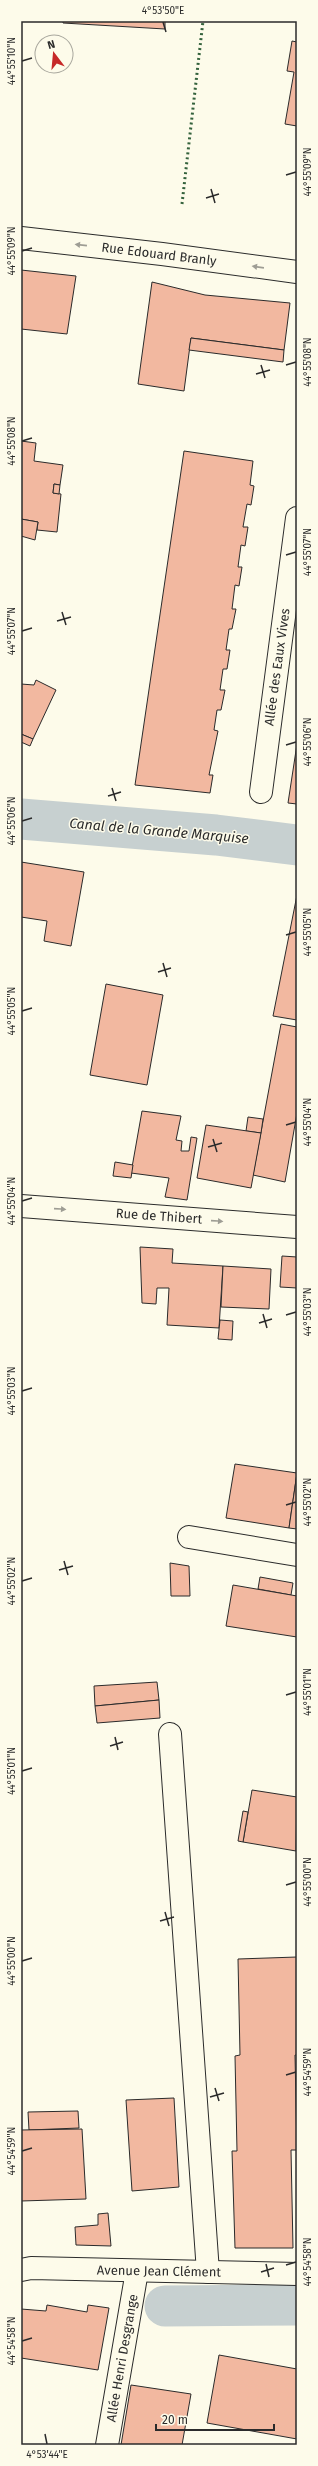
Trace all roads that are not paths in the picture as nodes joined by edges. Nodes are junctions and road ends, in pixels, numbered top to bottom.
1 (21, 238) edge
2 (297, 272) edge
3 (297, 518) edge
4 (261, 792) dead end
5 (21, 1206) edge
6 (297, 1227) edge
7 (189, 1537) dead end
8 (297, 1555) edge
9 (170, 1734) dead end
10 (21, 2270) edge
11 (137, 2271) junction
12 (208, 2272) junction
13 (297, 2274) edge
14 (107, 2445) edge

2 -> 1 street, Rue Edouard Branly
3 - 4 street, Allée des Eaux Vives
5 -> 6 street, Rue de Thibert
7 - 8 street
9 - 12 street
10 - 11 street, Avenue Jean Clément
11 - 12 street, Avenue Jean Clément
11 - 14 street, Allée Henri Desgrange
12 - 13 street, Avenue Jean Clément

